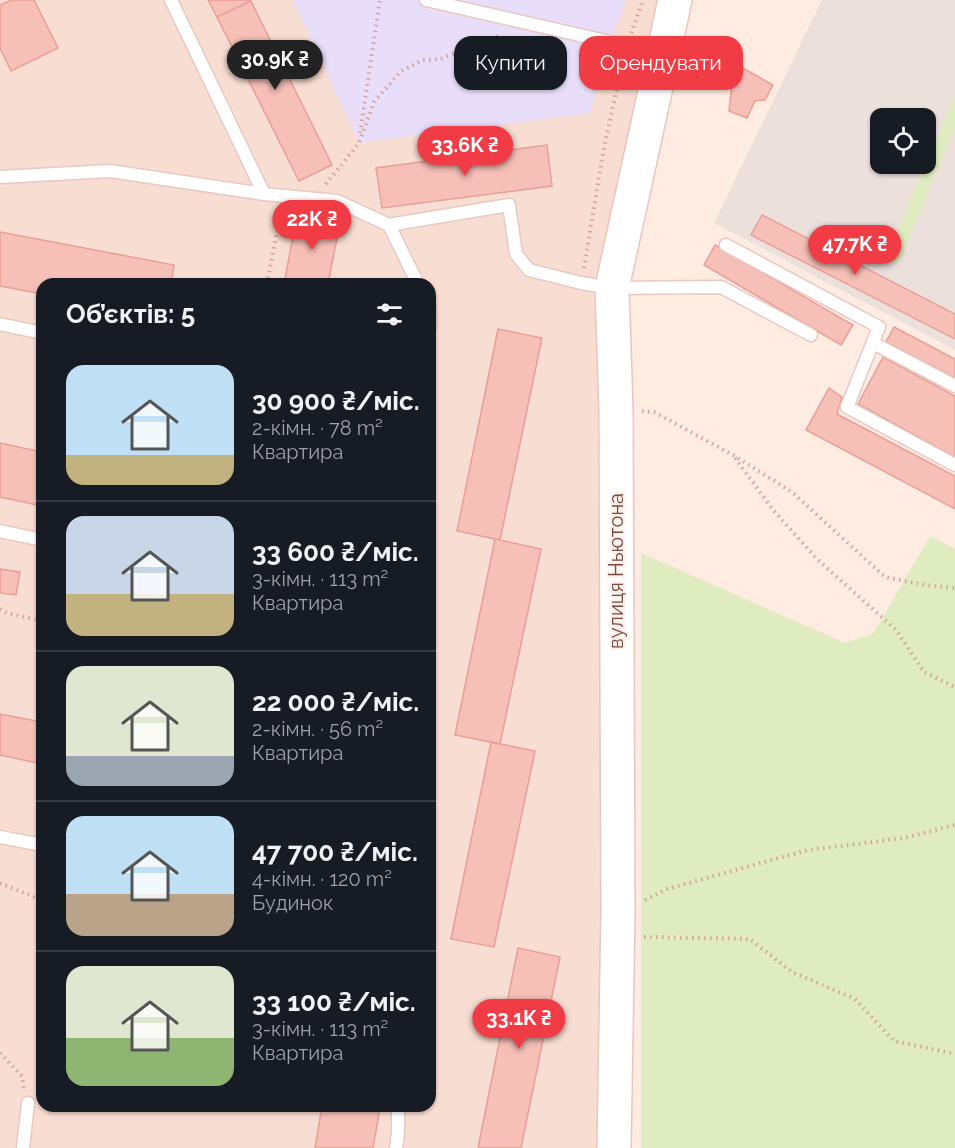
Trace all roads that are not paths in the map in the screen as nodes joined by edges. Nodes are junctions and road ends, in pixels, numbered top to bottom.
1 (171, 0) edge
2 (426, 0) edge
3 (675, 0) edge
4 (579, 36) edge
5 (667, 36) edge
6 (653, 90) edge
7 (0, 177) edge
8 (264, 194) junction
9 (389, 225) junction
10 (726, 245) dead end
11 (415, 278) edge
12 (597, 286) junction
13 (0, 324) edge
14 (36, 332) edge
15 (811, 335) dead end
16 (873, 343) junction
17 (955, 386) edge
18 (955, 465) edge
19 (0, 531) edge
20 (36, 539) edge
21 (0, 837) edge
22 (36, 844) edge
23 (28, 1103) road end
24 (398, 1112) edge
25 (23, 1148) edge
26 (396, 1148) edge
27 (614, 1148) edge

1 - 8 lane
2 - 4 lane
3 - 5 street, вулиця Ньютона
6 - 12 street, вулиця Ньютона
7 - 8 lane
8 - 9 lane
9 - 11 lane
9 - 12 lane
10 - 16 lane
12 - 15 lane
12 - 27 street, вулиця Ньютона
13 - 14 lane
16 - 17 lane
16 - 18 lane
19 - 20 lane
21 - 22 lane
23 - 25 lane
24 - 26 lane

